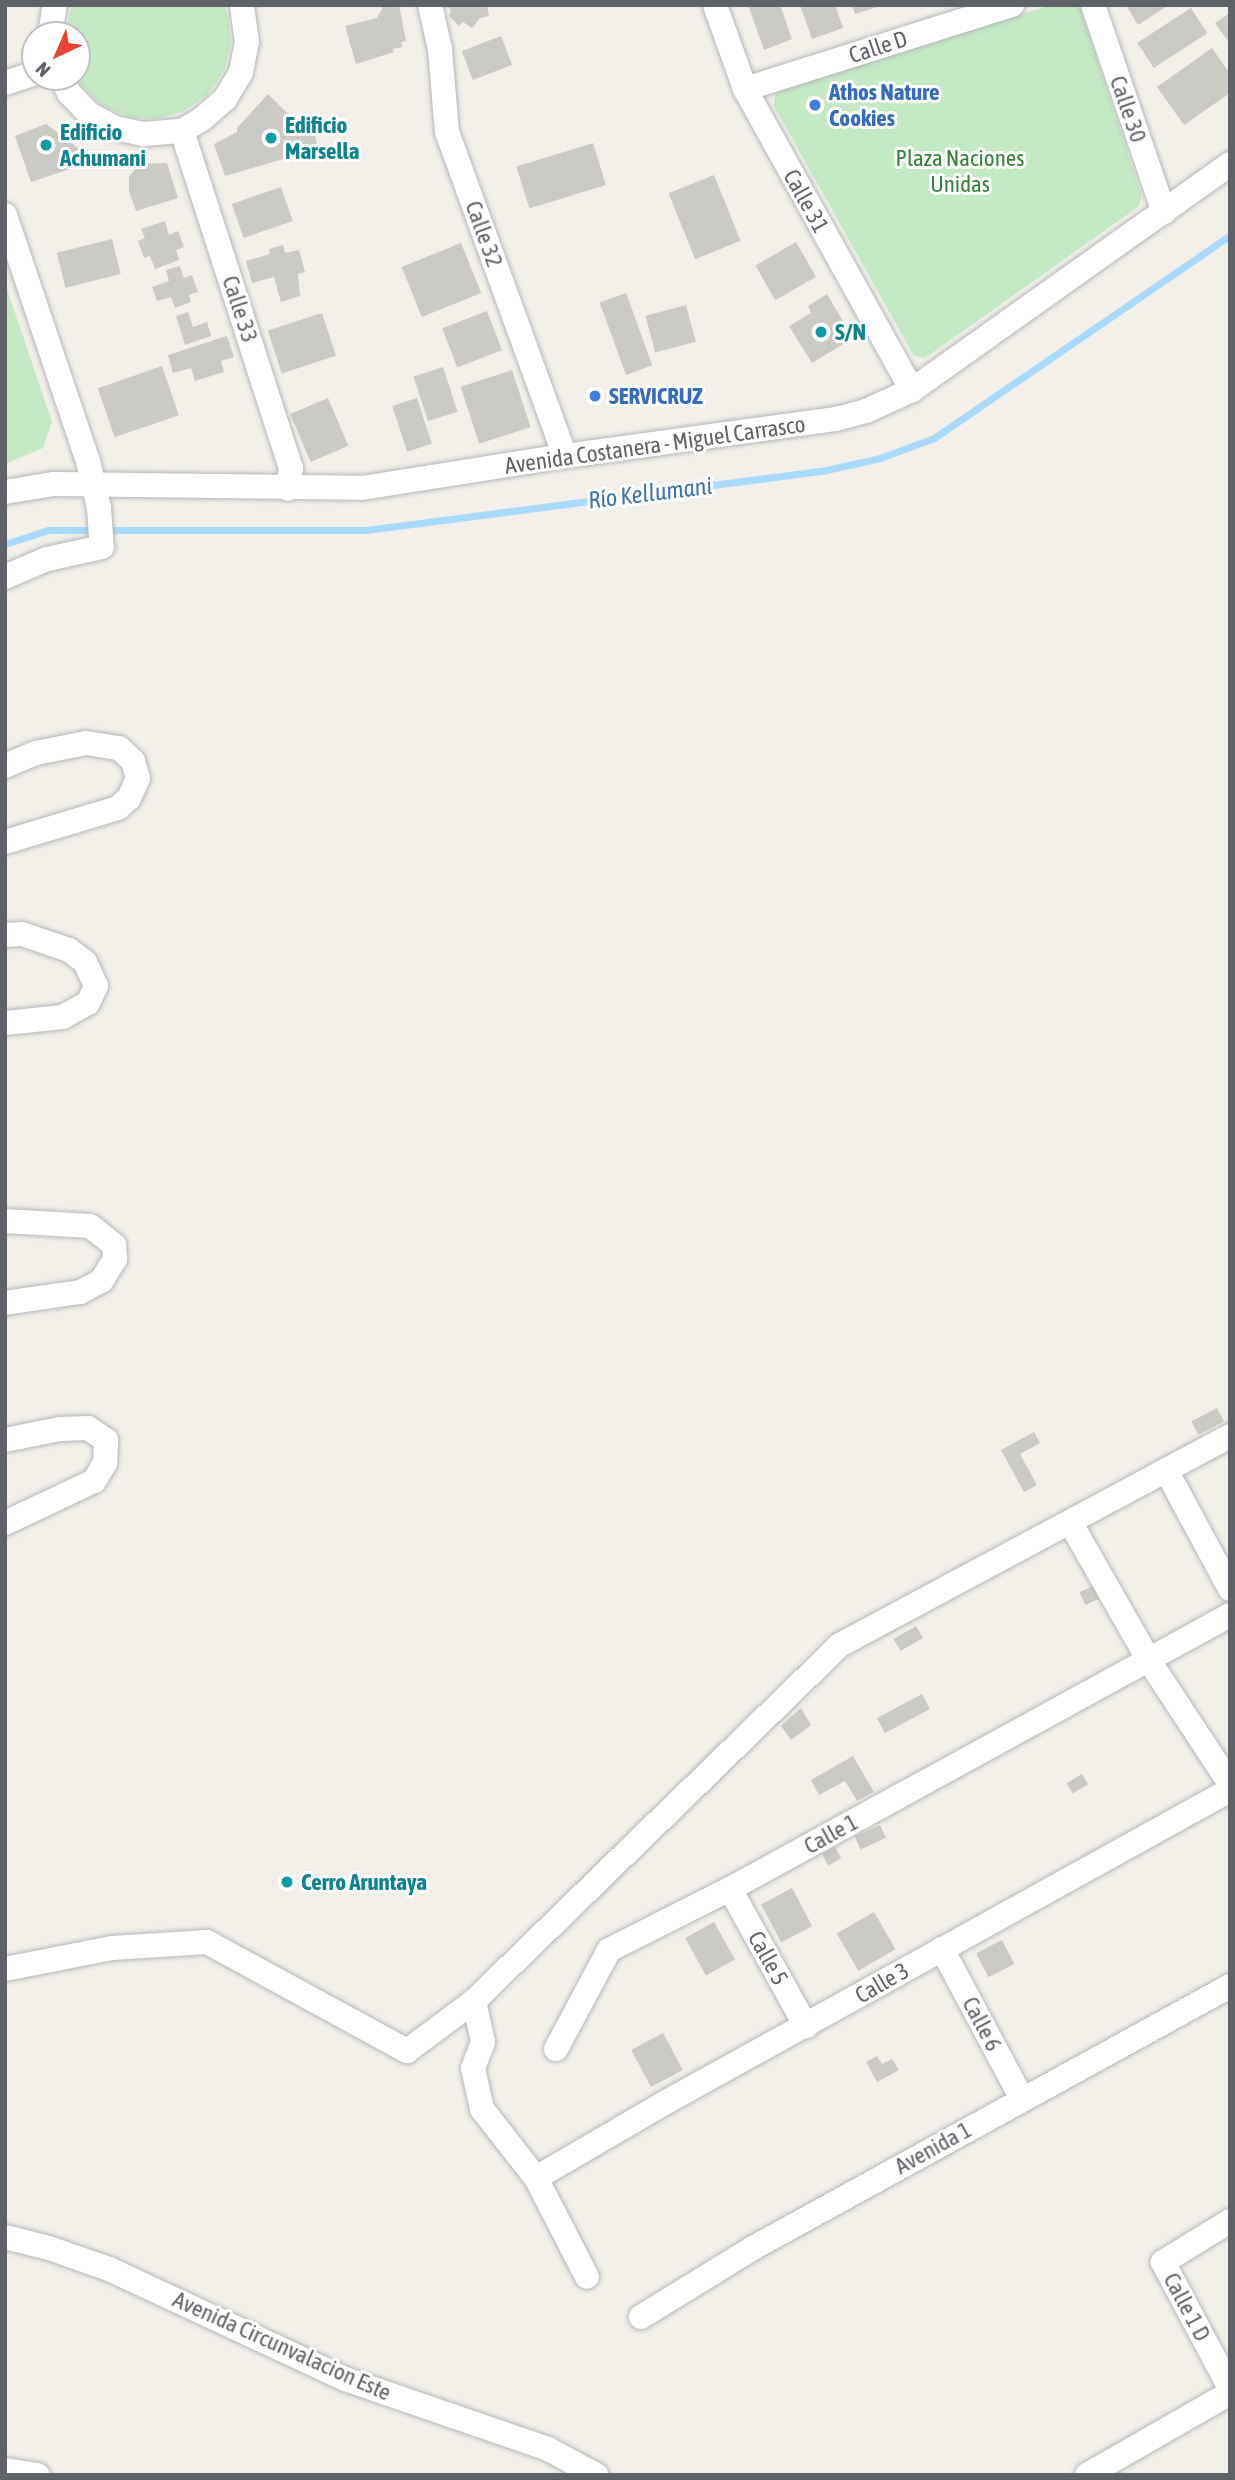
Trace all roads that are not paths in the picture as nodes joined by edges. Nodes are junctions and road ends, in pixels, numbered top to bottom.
1 (430, 5) edge
2 (715, 5) edge
3 (1012, 5) edge
4 (1093, 5) edge
5 (249, 7) edge
6 (745, 89) junction
7 (68, 91) edge
8 (182, 131) junction
9 (1230, 164) edge
10 (1164, 212) junction
11 (5, 215) edge
12 (912, 390) junction
13 (565, 456) junction
14 (93, 484) junction
15 (288, 489) junction
16 (5, 492) edge
17 (5, 577) edge
18 (5, 766) edge
19 (5, 842) edge
20 (5, 935) edge
21 (5, 1023) edge
22 (5, 1221) edge
23 (5, 1303) edge
24 (1230, 1436) edge
25 (5, 1440) edge
26 (1166, 1470) junction
27 (1070, 1521) junction
28 (5, 1523) edge
29 (1230, 1589) edge
30 (1230, 1615) edge
31 (1148, 1659) junction
32 (1230, 1784) edge
33 (1230, 1790) edge
34 (730, 1889) junction
35 (942, 1949) junction
36 (5, 1969) edge
37 (1230, 1986) edge
38 (474, 2001) junction
39 (806, 2026) junction
40 (556, 2049) dead end
41 (1022, 2099) junction
42 (536, 2178) junction
43 (1230, 2221) edge
44 (5, 2236) edge
45 (587, 2277) dead end
46 (641, 2317) dead end
47 (1230, 2391) edge
48 (5, 2470) edge
49 (38, 2475) edge
50 (596, 2475) edge
51 (1087, 2475) edge

1 - 13 street, Calle 32
2 - 6 street, Calle 31
3 - 6 street, Calle D
4 - 10 street, Calle 30
5 - 8 street
6 - 12 street, Calle 31
7 - 8 street
8 - 15 street, Calle 33
9 - 10 street, Avenida Costanera - Miguel Carrasco
10 - 12 street, Avenida Costanera - Miguel Carrasco
11 - 14 street
12 - 13 street, Avenida Costanera - Miguel Carrasco
13 - 15 street, Avenida Costanera - Miguel Carrasco
14 - 15 street, Avenida Costanera - Miguel Carrasco
14 - 16 street, Avenida Costanera - Miguel Carrasco
14 - 17 street
18 - 19 street
20 - 21 street
22 - 23 street
24 - 26 street
25 - 28 street
26 - 27 street
26 - 29 street
27 - 31 street
27 - 38 street
30 - 31 street, Calle 1
31 - 32 street
31 - 34 street, Calle 1
33 - 35 street, Calle 3
34 - 39 street, Calle 5
34 - 40 street, Calle 1
35 - 39 street, Calle 3
35 - 41 street, Calle 6
36 - 38 street
37 - 41 street, Avenida 1
38 - 42 street
39 - 42 street, Calle 3
41 - 46 street, Avenida 1
42 - 45 street
43 - 47 street, Calle 1 D
44 - 50 street, Avenida Circunvalacion Este
47 - 51 street
48 - 49 street

